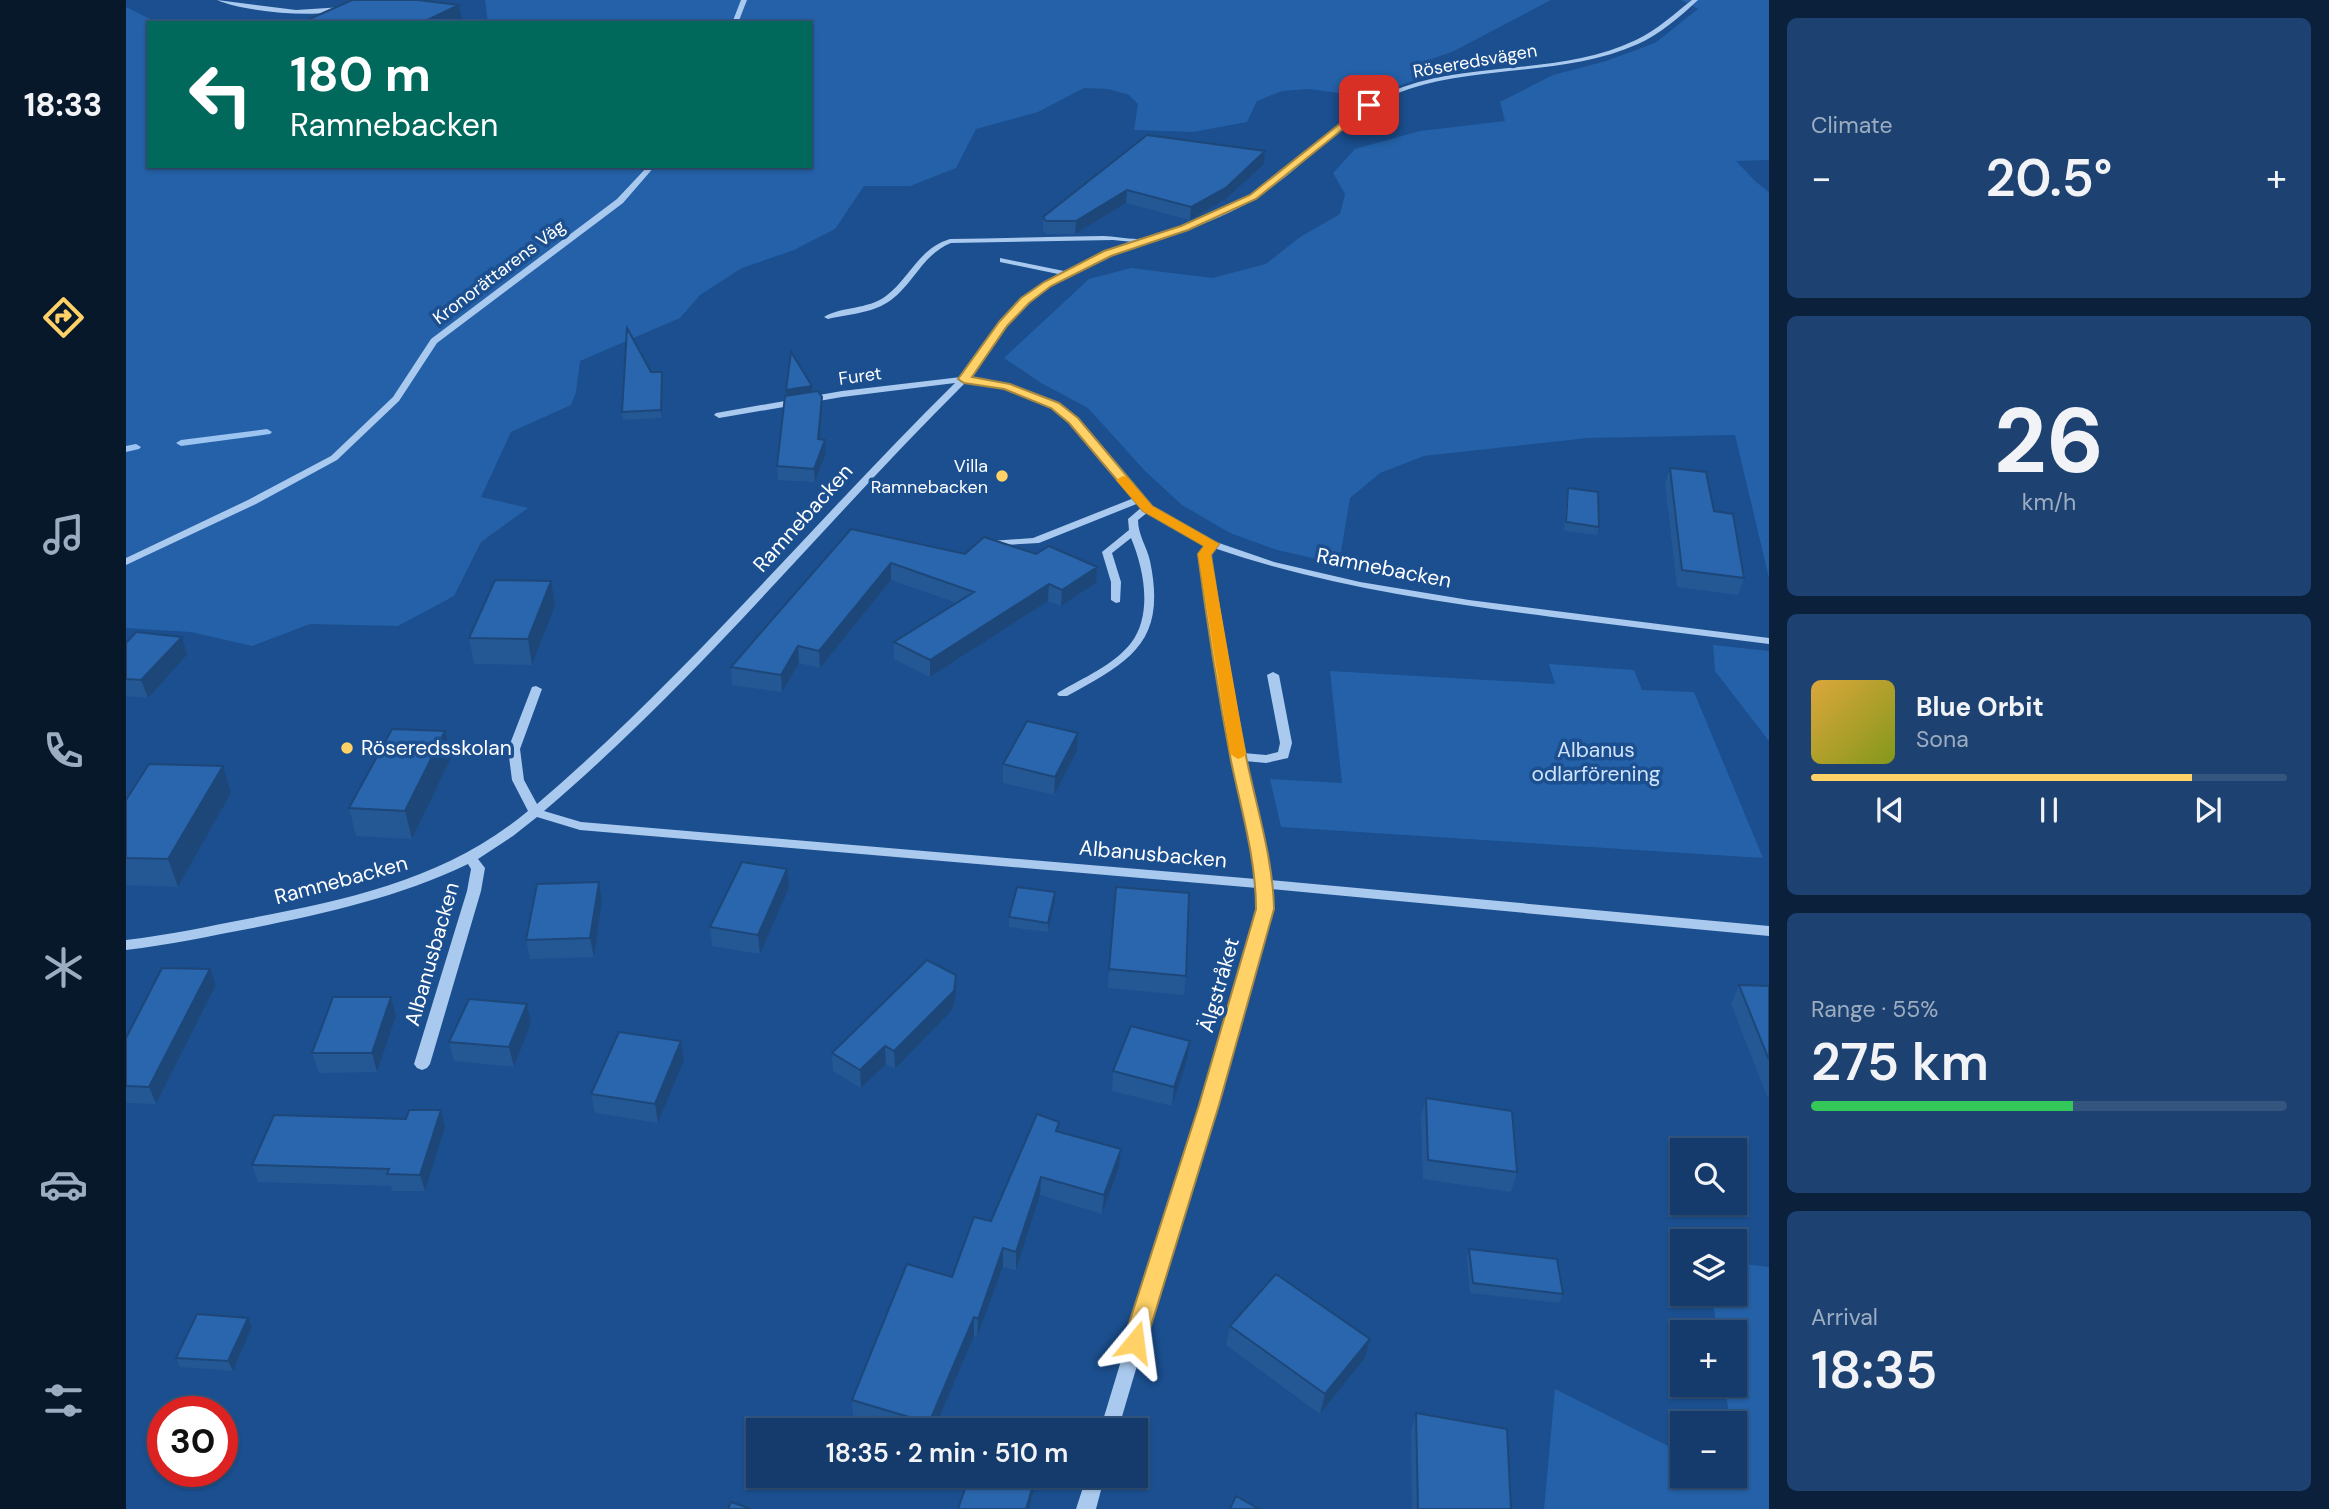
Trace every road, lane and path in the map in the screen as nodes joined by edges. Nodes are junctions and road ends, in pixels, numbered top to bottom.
1 (220, 0) edge
2 (744, 0) edge
3 (1695, 0) edge
4 (349, 8) edge
5 (736, 21) edge
6 (650, 168) edge
7 (1145, 242) junction
8 (1003, 260) dead end
9 (1067, 274) junction
10 (828, 317) dead end
11 (964, 379) junction
12 (719, 415) dead end
13 (1144, 504) junction
14 (1134, 531) junction
15 (983, 543) edge
16 (1212, 544) junction
17 (126, 562) edge
18 (1116, 600) dead end
19 (1769, 641) edge
20 (1273, 675) dead end
21 (536, 689) dead end
22 (1063, 694) dead end
23 (1238, 756) junction
24 (535, 812) junction
25 (470, 858) junction
26 (1265, 884) junction
27 (1769, 931) edge
28 (126, 945) edge
29 (422, 1064) dead end
30 (1112, 1418) edge
31 (1092, 1488) edge
32 (1086, 1509) edge

1 - 4 street
2 - 5 street
3 - 7 street, Röseredsvägen
6 - 17 street, Kronorättarens Väg
7 - 9 street, Röseredsvägen
7 - 10 street
8 - 9 street
9 - 11 street, Röseredsvägen
11 - 12 street, Furet
11 - 13 street, Ramnebacken
11 - 24 street, Ramnebacken
13 - 14 street
13 - 15 street
13 - 16 street, Ramnebacken
14 - 18 street
14 - 22 street
16 - 19 street, Ramnebacken
16 - 23 street, Älgstråket
20 - 23 street
21 - 24 street
23 - 26 street, Älgstråket
24 - 25 street, Ramnebacken
24 - 26 street, Albanusbacken
25 - 28 street, Ramnebacken
25 - 29 street, Albanusbacken
26 - 27 street, Albanusbacken
26 - 30 street, Älgstråket
31 - 32 street

